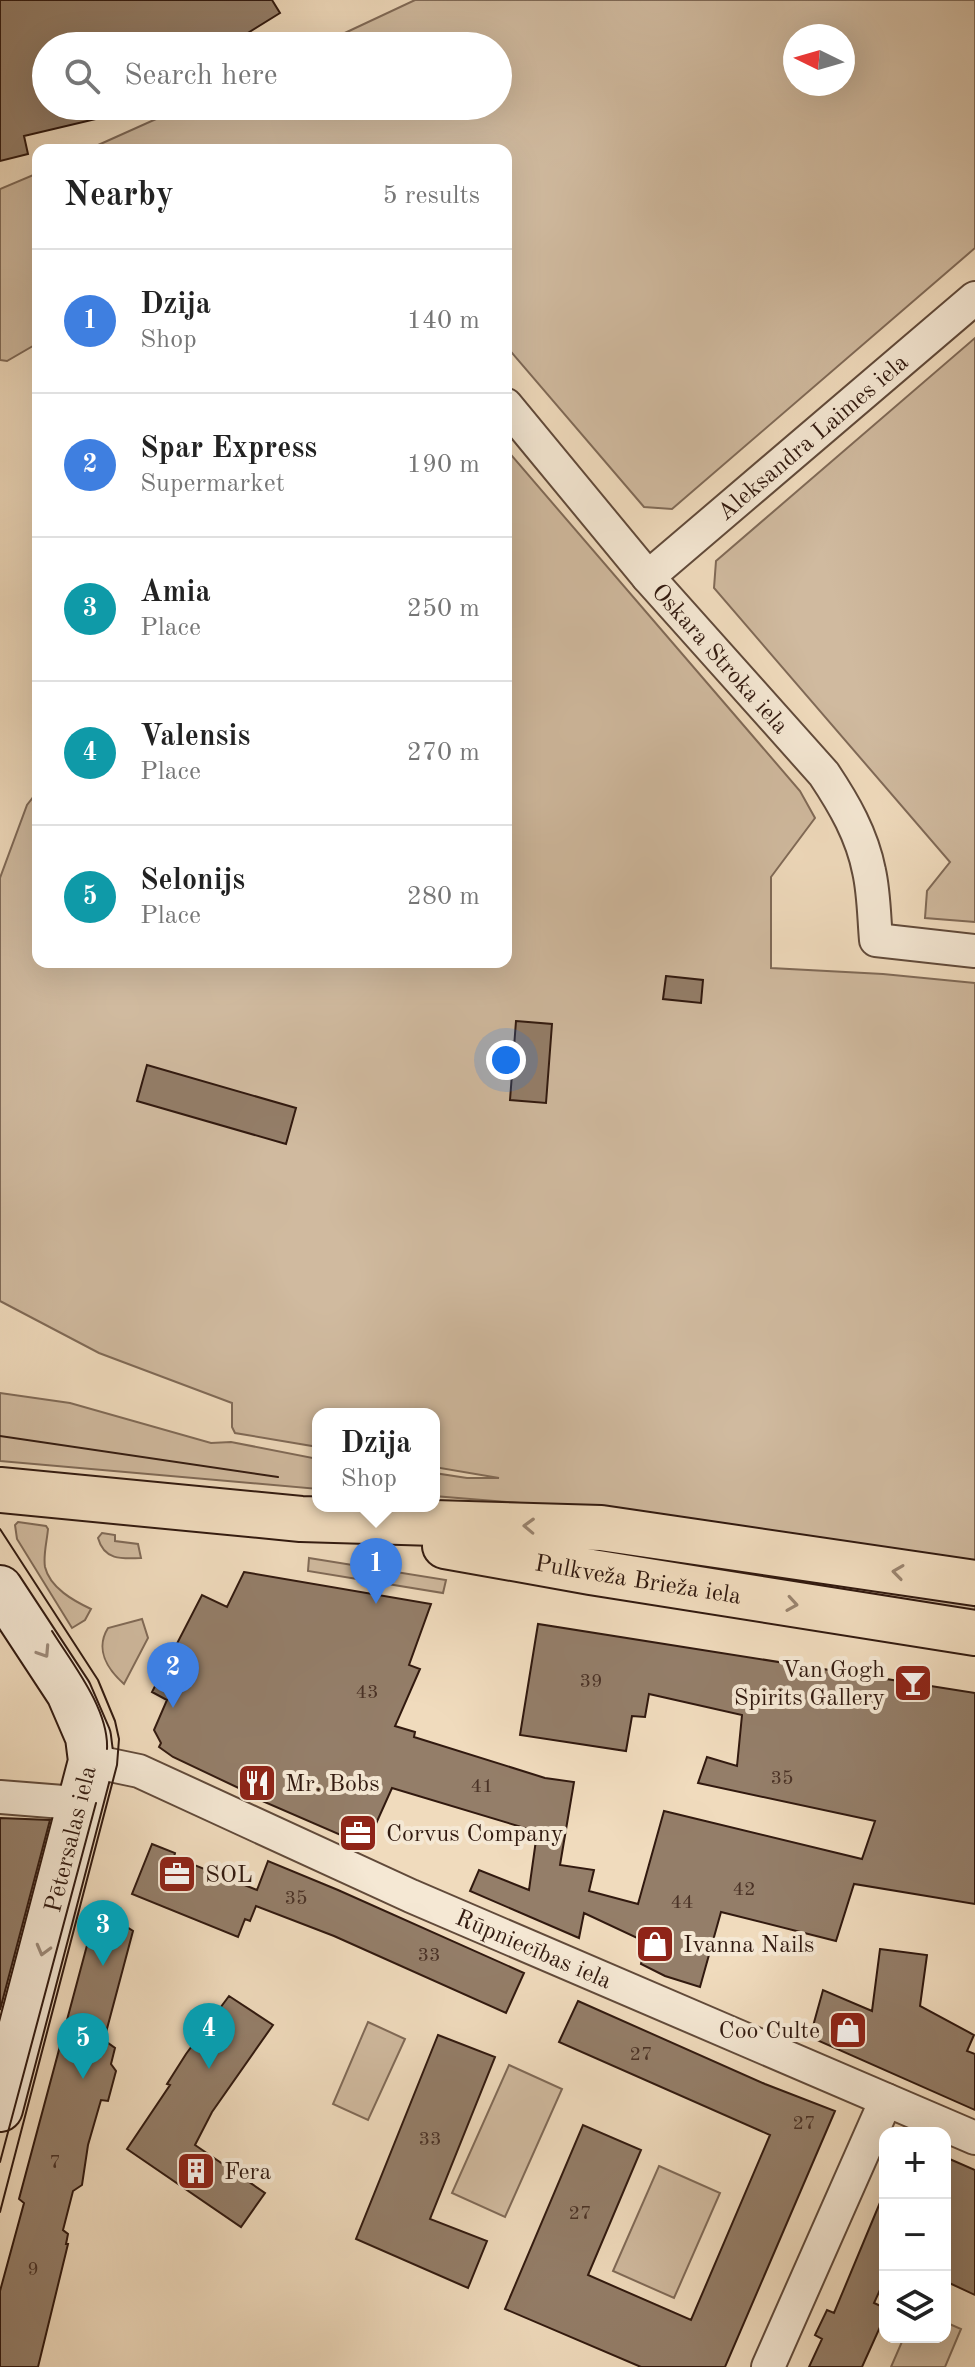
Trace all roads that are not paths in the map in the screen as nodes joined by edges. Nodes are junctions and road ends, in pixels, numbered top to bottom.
1 (975, 298) edge
2 (512, 412) edge
3 (648, 577) junction
4 (975, 951) edge
5 (0, 1491) edge
6 (301, 1519) junction
7 (601, 1528) junction
8 (591, 1572) junction
9 (975, 1583) edge
10 (0, 1588) edge
11 (975, 1633) edge
12 (91, 1761) junction
13 (0, 1797) edge
14 (81, 1807) junction
15 (886, 2100) junction
16 (0, 2109) edge
17 (975, 2138) edge
18 (768, 2367) edge

1 - 3 street, Aleksandra Laimes iela
2 - 3 street, Oskara Stroka iela
3 - 4 street, Oskara Stroka iela
5 - 6 main road, Pulkveža Brieža iela
7 -> 6 main road, Pulkveža Brieža iela
6 - 8 main road, Pulkveža Brieža iela
7 - 8 main road
9 -> 7 main road, Pulkveža Brieža iela
8 -> 11 main road, Pulkveža Brieža iela
10 -> 12 street, Pētersalas iela
12 - 14 street, Pētersalas iela
12 - 15 street, Rūpniecības iela
13 - 14 street
14 -> 16 street, Pētersalas iela
15 - 17 street, Rūpniecības iela
15 - 18 street

